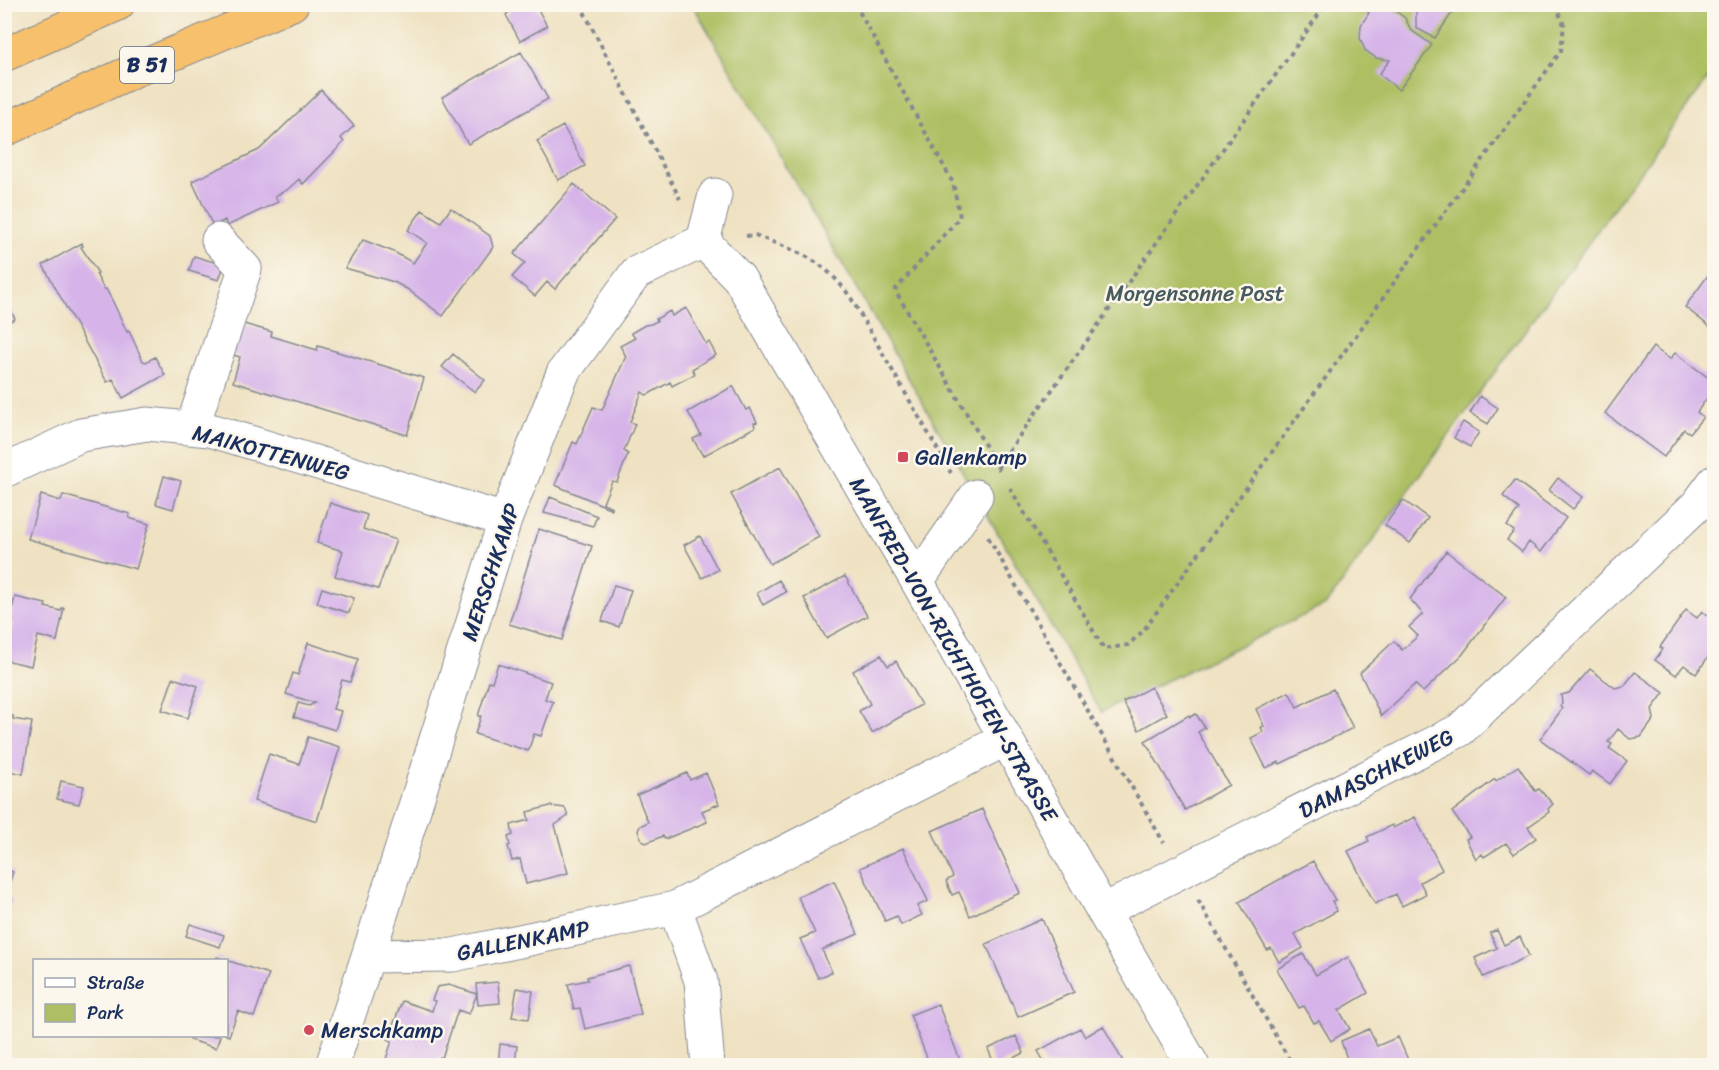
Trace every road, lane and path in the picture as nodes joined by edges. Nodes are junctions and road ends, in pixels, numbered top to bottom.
1 (118, 4) edge
2 (292, 4) edge
3 (580, 4) edge
4 (855, 4) edge
5 (1326, 4) edge
6 (1555, 4) edge
7 (4, 55) edge
8 (4, 130) edge
9 (663, 168) dead end
10 (715, 195) dead end
11 (218, 240) dead end
12 (703, 241) junction
13 (192, 428) junction
14 (998, 466) junction
15 (4, 471) edge
16 (1004, 476) dead end
17 (1714, 482) edge
18 (1009, 486) dead end
19 (973, 501) junction
20 (505, 520) junction
21 (917, 581) junction
22 (1006, 739) junction
23 (1182, 873) junction
24 (675, 908) junction
25 (1103, 911) junction
26 (368, 956) junction
27 (332, 1065) edge
28 (708, 1065) edge
29 (1193, 1065) edge
30 (1293, 1065) edge

1 - 7 highway
2 - 8 highway, B 51
3 - 9 path
4 - 14 path
5 - 14 path
6 - 18 path
10 - 12 street
11 - 13 street
12 - 19 path
12 - 20 street, MERSCHKAMP
12 - 21 street, MANFRED-VON-RICHTHOFEN-STRASSE
13 - 15 street, MAIKOTTENWEG
13 - 20 street, MAIKOTTENWEG
14 - 16 path
14 - 19 path
17 - 23 street, DAMASCHKEWEG
19 - 21 street
19 - 23 path
20 - 26 street, MERSCHKAMP
21 - 22 street, MANFRED-VON-RICHTHOFEN-STRASSE
22 - 24 street, GALLENKAMP
22 - 25 street, MANFRED-VON-RICHTHOFEN-STRASSE
23 - 25 street, DAMASCHKEWEG
23 - 30 path
24 - 26 street, GALLENKAMP
24 - 28 street
25 - 29 street, MANFRED-VON-RICHTHOFEN-STRASSE
26 - 27 street, MERSCHKAMP

